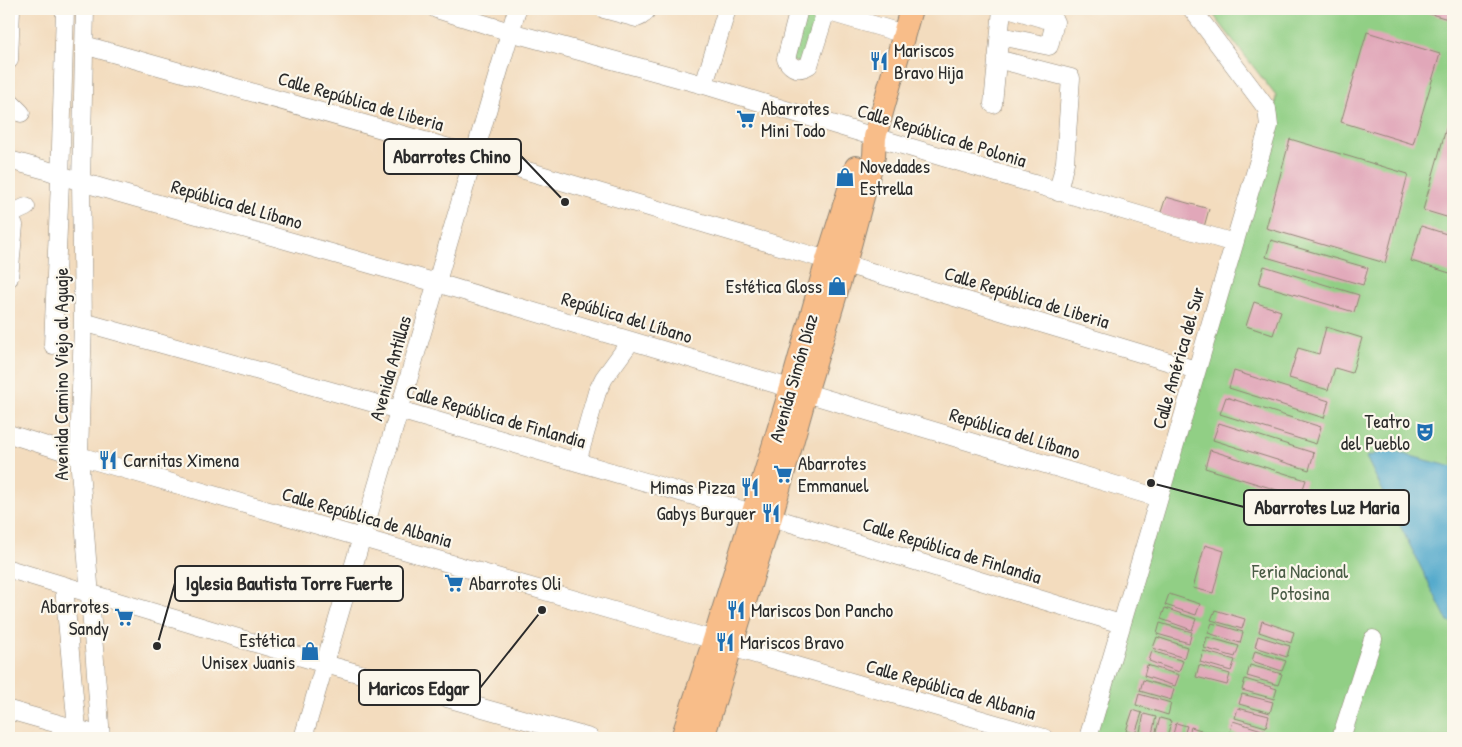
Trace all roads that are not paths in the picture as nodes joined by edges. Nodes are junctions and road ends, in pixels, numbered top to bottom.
1 (11, 9) edge
2 (65, 9) edge
3 (85, 9) edge
4 (436, 9) edge
5 (517, 9) edge
6 (604, 9) edge
7 (647, 9) edge
8 (728, 9) edge
9 (798, 9) edge
10 (911, 9) edge
11 (1002, 9) edge
12 (1011, 9) edge
13 (1192, 9) edge
14 (822, 10) edge
15 (510, 32) junction
16 (904, 34) junction
17 (1000, 36) junction
18 (84, 45) junction
19 (997, 59) junction
20 (9, 60) edge
21 (704, 85) junction
22 (993, 104) dead end
23 (875, 137) junction
24 (474, 155) junction
25 (9, 160) edge
26 (60, 176) junction
27 (81, 182) junction
28 (1058, 192) junction
29 (26, 207) dead end
30 (9, 215) edge
31 (1234, 243) junction
32 (836, 262) junction
33 (9, 278) edge
34 (436, 283) junction
35 (83, 322) junction
36 (631, 341) junction
37 (53, 345) dead end
38 (1196, 370) junction
39 (799, 391) junction
40 (399, 410) junction
41 (9, 434) edge
42 (80, 456) junction
43 (577, 462) junction
44 (1159, 498) junction
45 (762, 515) junction
46 (362, 538) junction
47 (9, 569) edge
48 (64, 587) junction
49 (90, 594) junction
50 (1121, 624) junction
51 (1374, 639) dead end
52 (723, 643) junction
53 (324, 664) junction
54 (9, 710) edge
55 (77, 729) junction
56 (103, 738) edge
57 (303, 738) edge
58 (590, 738) edge
59 (682, 738) edge
60 (703, 738) edge
61 (1044, 738) edge
62 (1088, 738) edge
63 (1341, 738) edge

1 - 20 street
2 - 26 street
3 - 18 street, Avenida Camino Viejo al Aguaje
4 - 15 street, Calle República de Polonia
5 - 15 street, Avenida Antillas
6 - 7 street
8 - 21 street
9 - 14 street
10 - 16 main road, Avenida Simón Díaz
11 - 17 street
12 - 17 street
13 - 31 street, Calle América del Sur
14 - 16 street
15 - 21 street, Calle República de Polonia
15 - 24 street, Avenida Antillas
16 - 23 main road, Avenida Simón Díaz
17 - 19 street
18 - 24 street, Calle República de Liberia
18 - 27 street, Avenida Camino Viejo al Aguaje
19 - 22 street
19 - 28 street
21 - 23 street, Calle República de Polonia
23 - 28 street, Calle República de Polonia
23 - 32 main road, Avenida Simón Díaz
24 - 32 street, Calle República de Liberia
24 - 34 street, Avenida Antillas
25 - 26 street, República del Líbano
26 - 27 street, República del Líbano
26 - 37 street
27 - 34 street, República del Líbano
27 - 35 street, Avenida Camino Viejo al Aguaje
28 - 31 street, Calle República de Polonia
29 - 30 street
30 - 33 street
31 - 38 street, Calle América del Sur
32 - 38 street, Calle República de Liberia
32 - 39 main road, Avenida Simón Díaz
34 - 36 street, República del Líbano
34 - 40 street, Avenida Antillas
35 - 40 street, Calle República de Finlandia
35 - 42 street, Avenida Camino Viejo al Aguaje
36 - 39 street, República del Líbano
36 - 43 street
38 - 44 street, Calle América del Sur
39 - 44 street, República del Líbano
39 - 45 main road, Avenida Simón Díaz
40 - 43 street, Calle República de Finlandia
40 - 46 street, Avenida Antillas
41 - 42 street, Calle República de Albania
42 - 46 street, Calle República de Albania
42 - 49 street, Avenida Camino Viejo al Aguaje
43 - 45 street, Calle República de Finlandia
44 - 50 street, Calle América del Sur
45 - 50 street, Calle República de Finlandia
45 - 52 main road, Avenida Simón Díaz
46 - 52 street, Calle República de Albania
46 - 53 street, Avenida Antillas
47 - 48 street
48 - 49 street
48 - 55 street
49 - 53 street
49 - 56 street, Avenida Camino Viejo al Aguaje
50 - 62 street, Calle América del Sur
51 - 63 street
52 - 59 main road, Avenida Simón Díaz
52 - 60 main road, Avenida Simón Díaz
52 - 61 street, Calle República de Albania
53 - 57 street, Avenida Antillas
53 - 58 street
54 - 55 street
55 - 56 street

